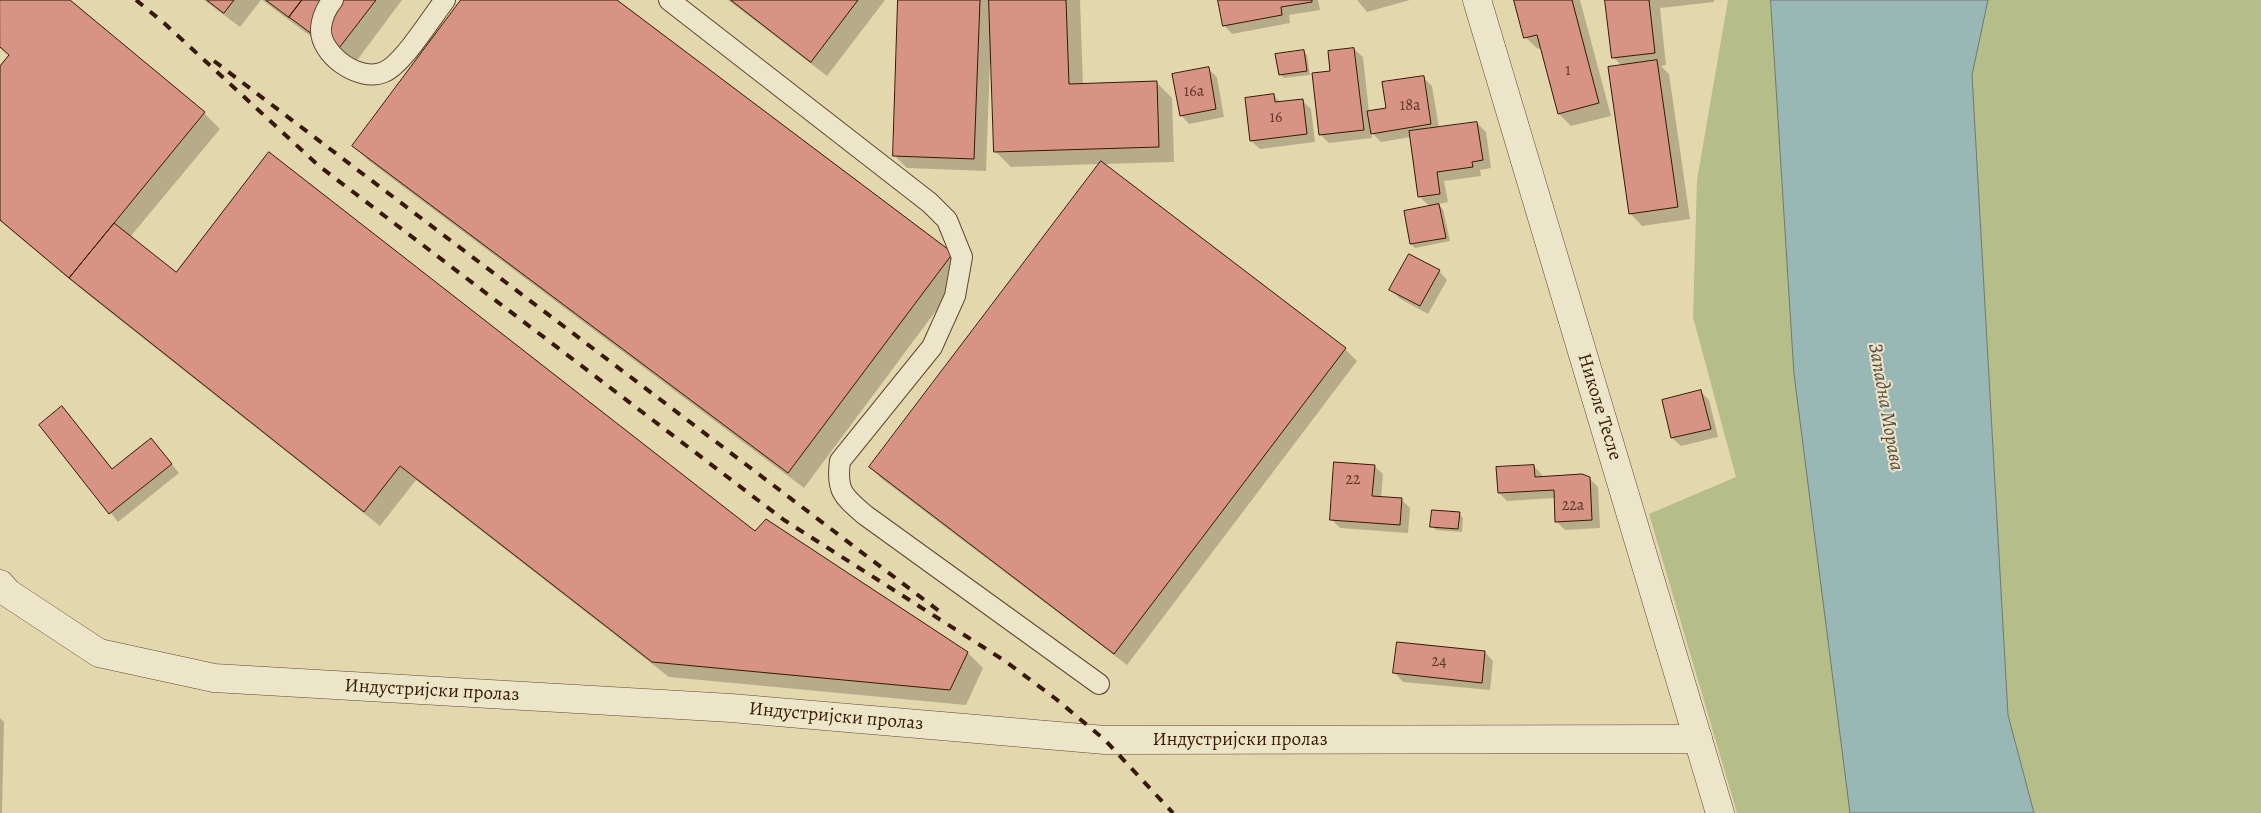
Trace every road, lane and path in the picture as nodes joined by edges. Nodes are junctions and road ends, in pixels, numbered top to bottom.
1 (333, 0) edge
2 (445, 0) edge
3 (669, 0) edge
4 (1477, 0) edge
5 (0, 584) edge
6 (1099, 684) dead end
7 (1698, 739) junction
8 (1720, 813) edge

1 - 2 lane
3 - 6 lane
4 - 7 street, Николе Тесле
5 - 7 street, Индустријски пролаз
7 - 8 street, Николе Тесле

